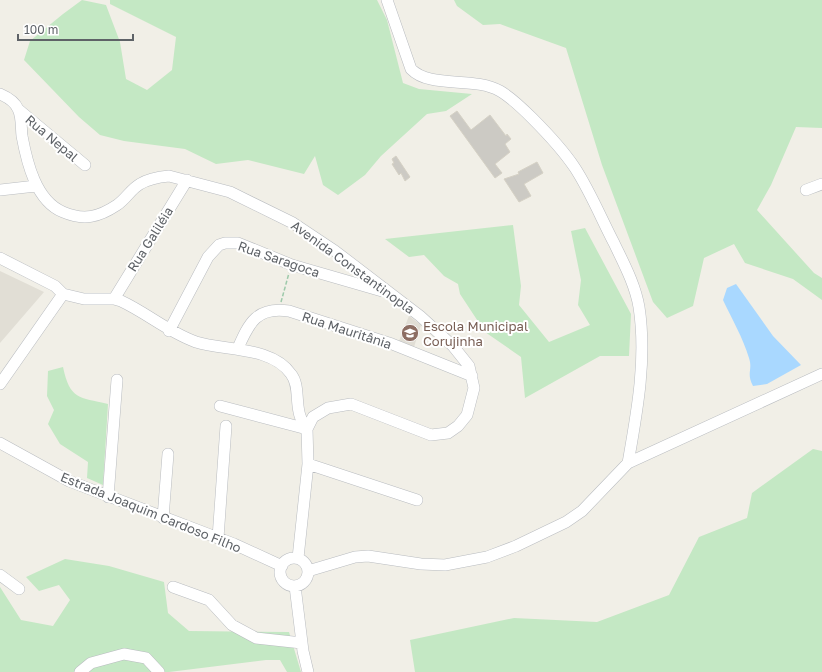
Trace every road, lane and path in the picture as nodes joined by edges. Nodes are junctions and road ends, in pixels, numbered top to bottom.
1 (386, 0) edge
2 (0, 94) edge
3 (19, 110) junction
4 (85, 166) dead end
5 (187, 180) junction
6 (822, 184) edge
7 (36, 186) junction
8 (0, 190) edge
9 (806, 190) dead end
10 (0, 258) edge
11 (292, 266) junction
12 (388, 293) junction
13 (63, 294) junction
14 (114, 299) junction
15 (278, 309) junction
16 (169, 331) junction
17 (238, 348) junction
18 (822, 374) edge
19 (472, 376) junction
20 (117, 380) dead end
21 (0, 384) edge
22 (220, 406) dead end
23 (226, 426) dead end
24 (306, 429) junction
25 (0, 443) edge
26 (168, 454) dead end
27 (628, 463) junction
28 (308, 464) junction
29 (108, 497) junction
30 (417, 500) dead end
31 (163, 518) junction
32 (218, 538) junction
33 (298, 558) junction
34 (282, 566) junction
35 (308, 571) junction
36 (0, 575) edge
37 (295, 586) junction
38 (173, 587) dead end
39 (19, 589) dead end
40 (302, 643) junction
41 (80, 672) edge
42 (159, 672) edge
43 (308, 672) edge

1 - 27 street
2 - 3 street
3 - 4 street, Rua Nepal
3 - 7 street, Avenida Constantinopla
5 - 7 street, Avenida Constantinopla
5 - 12 street, Avenida Constantinopla
5 - 14 street, Rua Galiléia
6 - 9 street
7 - 8 street
10 - 13 street
11 - 12 street, Rua Saragoca
11 - 15 path
11 - 16 street, Rua Saragoca
12 - 19 street, Avenida Constantinopla
13 - 14 street
13 - 21 street
14 - 16 street
15 - 17 street
15 - 19 street, Rua Mauritânia
16 - 17 street
17 - 24 street
18 - 27 street
19 - 24 street, Avenida Constantinopla
20 - 29 street
22 - 24 street
23 - 32 street
24 - 28 street
25 - 29 street, Estrada Joaquim Cardoso Filho
26 - 31 street
27 - 35 street
28 - 30 street
28 - 33 street
29 - 31 street, Estrada Joaquim Cardoso Filho
31 - 32 street, Estrada Joaquim Cardoso Filho
32 - 34 street, Estrada Joaquim Cardoso Filho
33 - 34 street
33 - 35 street
34 - 37 street
35 - 37 street
36 - 39 street
37 - 40 street
38 - 40 street
40 - 43 street
41 - 42 street

